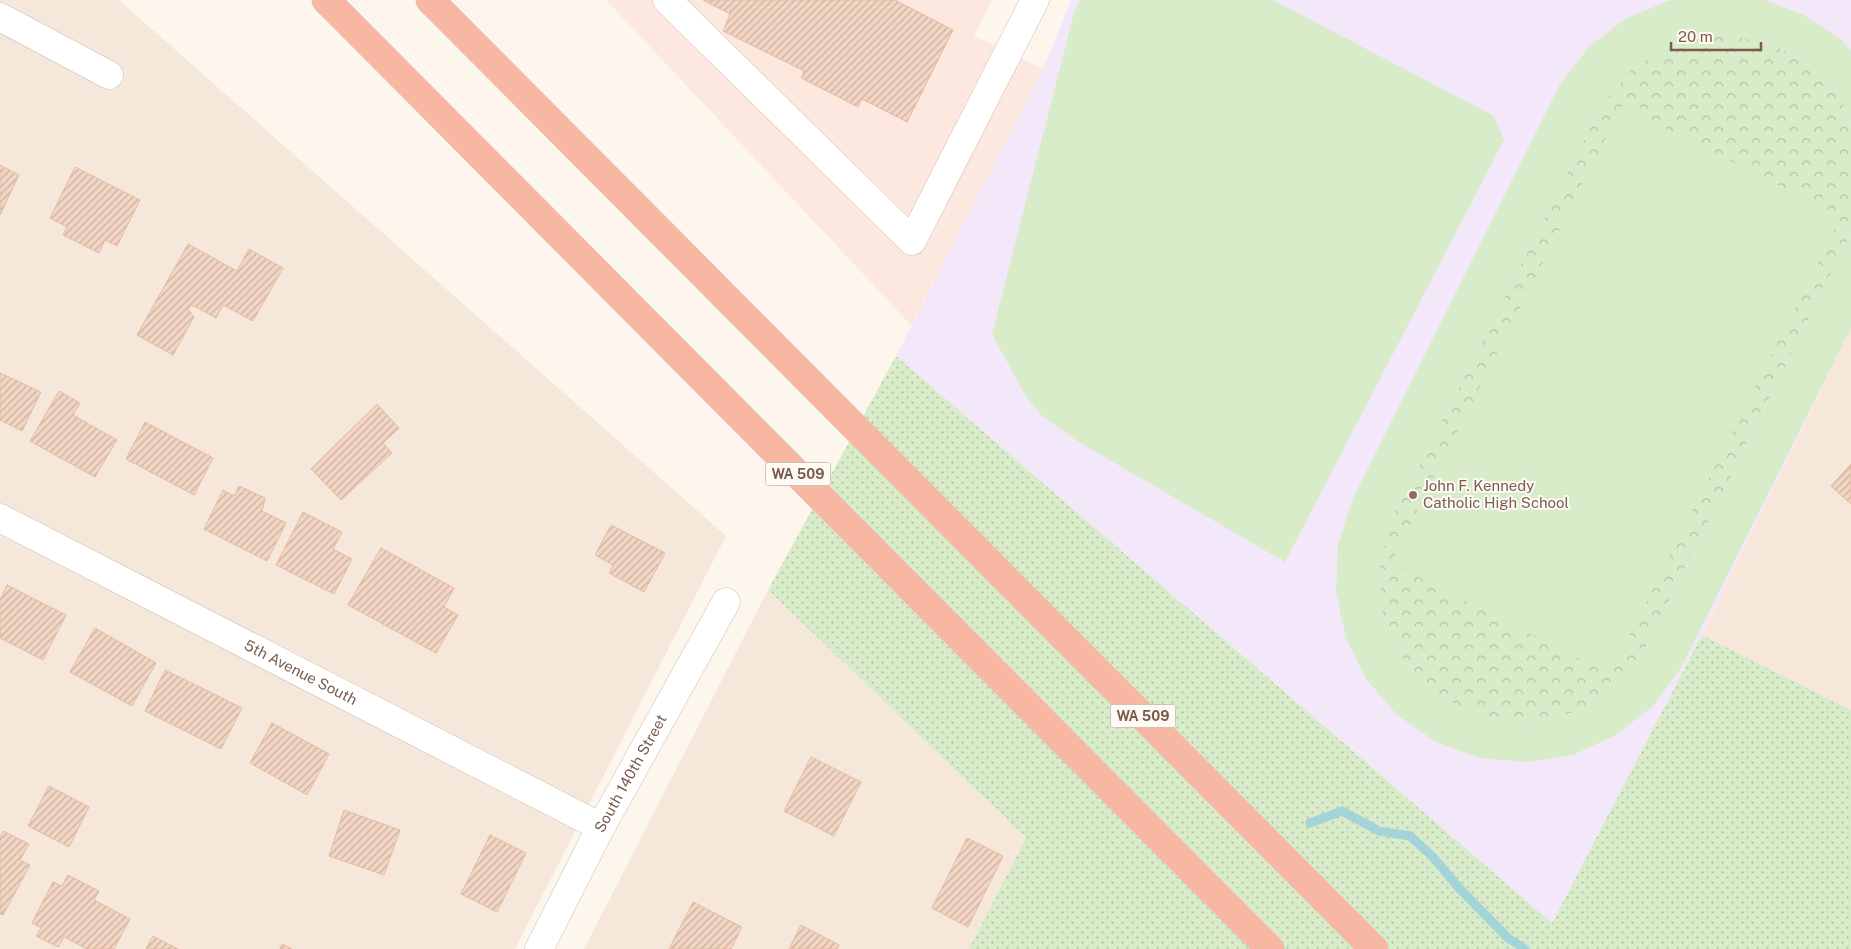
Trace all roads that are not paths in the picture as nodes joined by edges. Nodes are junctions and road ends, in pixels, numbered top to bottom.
1 (326, 0) edge
2 (430, 0) edge
3 (667, 0) edge
4 (1035, 0) edge
5 (0, 17) edge
6 (108, 75) dead end
7 (0, 518) edge
8 (726, 602) dead end
9 (601, 828) junction
10 (539, 949) edge
11 (1270, 949) edge
12 (1374, 949) edge

1 - 11 highway, WA 509
2 - 12 highway, WA 509
3 - 4 street
5 - 6 street
7 - 9 street, 5th Avenue South
8 - 9 street, South 140th Street
9 - 10 street, South 140th Street

